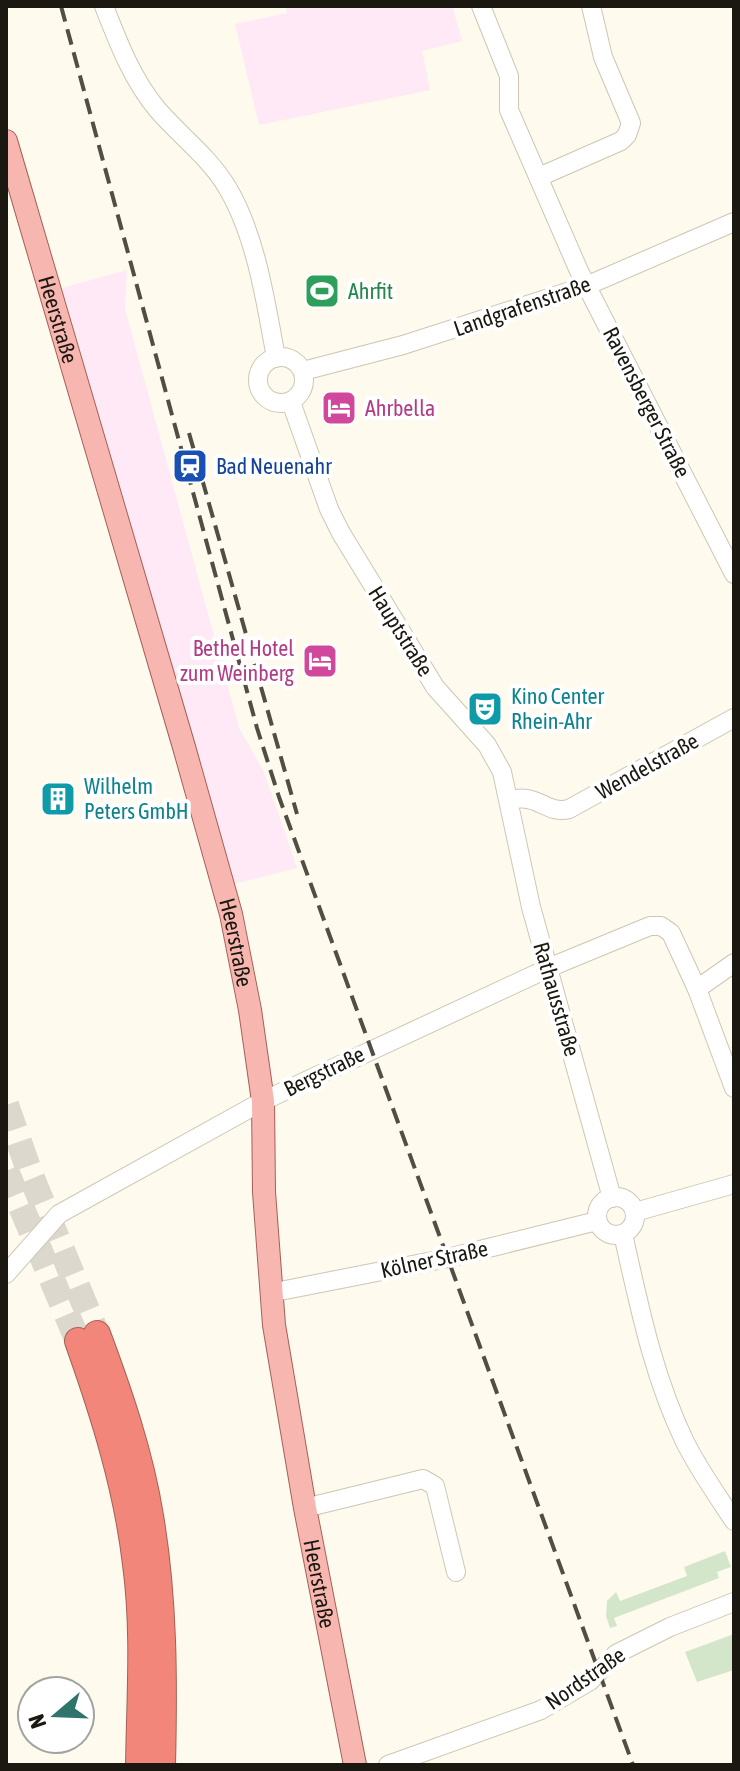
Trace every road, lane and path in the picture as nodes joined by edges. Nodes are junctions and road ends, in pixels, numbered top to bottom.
1 (104, 6) edge
2 (481, 6) edge
3 (591, 6) edge
4 (6, 141) edge
5 (539, 177) junction
6 (734, 222) edge
7 (586, 286) junction
8 (276, 358) junction
9 (303, 371) junction
10 (291, 402) junction
11 (734, 574) edge
12 (734, 718) edge
13 (510, 800) junction
14 (734, 963) edge
15 (548, 968) junction
16 (697, 989) junction
17 (734, 1088) edge
18 (263, 1101) junction
19 (734, 1184) edge
20 (612, 1198) junction
21 (635, 1212) junction
22 (597, 1221) junction
23 (623, 1234) junction
24 (6, 1274) edge
25 (270, 1293) junction
26 (305, 1508) junction
27 (734, 1521) edge
28 (456, 1572) dead end
29 (734, 1602) edge
30 (139, 1765) edge
31 (162, 1765) edge
32 (355, 1765) edge
33 (388, 1765) edge

1 - 8 street
2 - 5 street, Ravensberger Straße
3 - 5 street
4 - 18 main road, Heerstraße
5 - 7 street, Ravensberger Straße
6 - 7 street, Landgrafenstraße
7 - 9 street, Landgrafenstraße
7 - 11 street, Ravensberger Straße
8 - 9 street
8 - 10 street
9 - 10 street
10 - 13 street, Hauptstraße
12 - 13 street, Wendelstraße
13 - 15 street, Rathausstraße
14 - 16 street
15 - 16 street, Bergstraße
15 - 18 street, Bergstraße
15 - 20 street, Rathausstraße
16 - 17 street
18 - 24 street, Bergstraße
18 - 25 main road, Heerstraße
19 - 21 street
20 - 21 street
20 - 22 street
21 - 23 street
22 - 23 street
22 - 25 street, Kölner Straße
23 - 27 street
25 - 26 main road, Heerstraße
26 - 28 street
26 - 32 main road, Heerstraße
29 - 33 street, Nordstraße
30 - 31 highway

